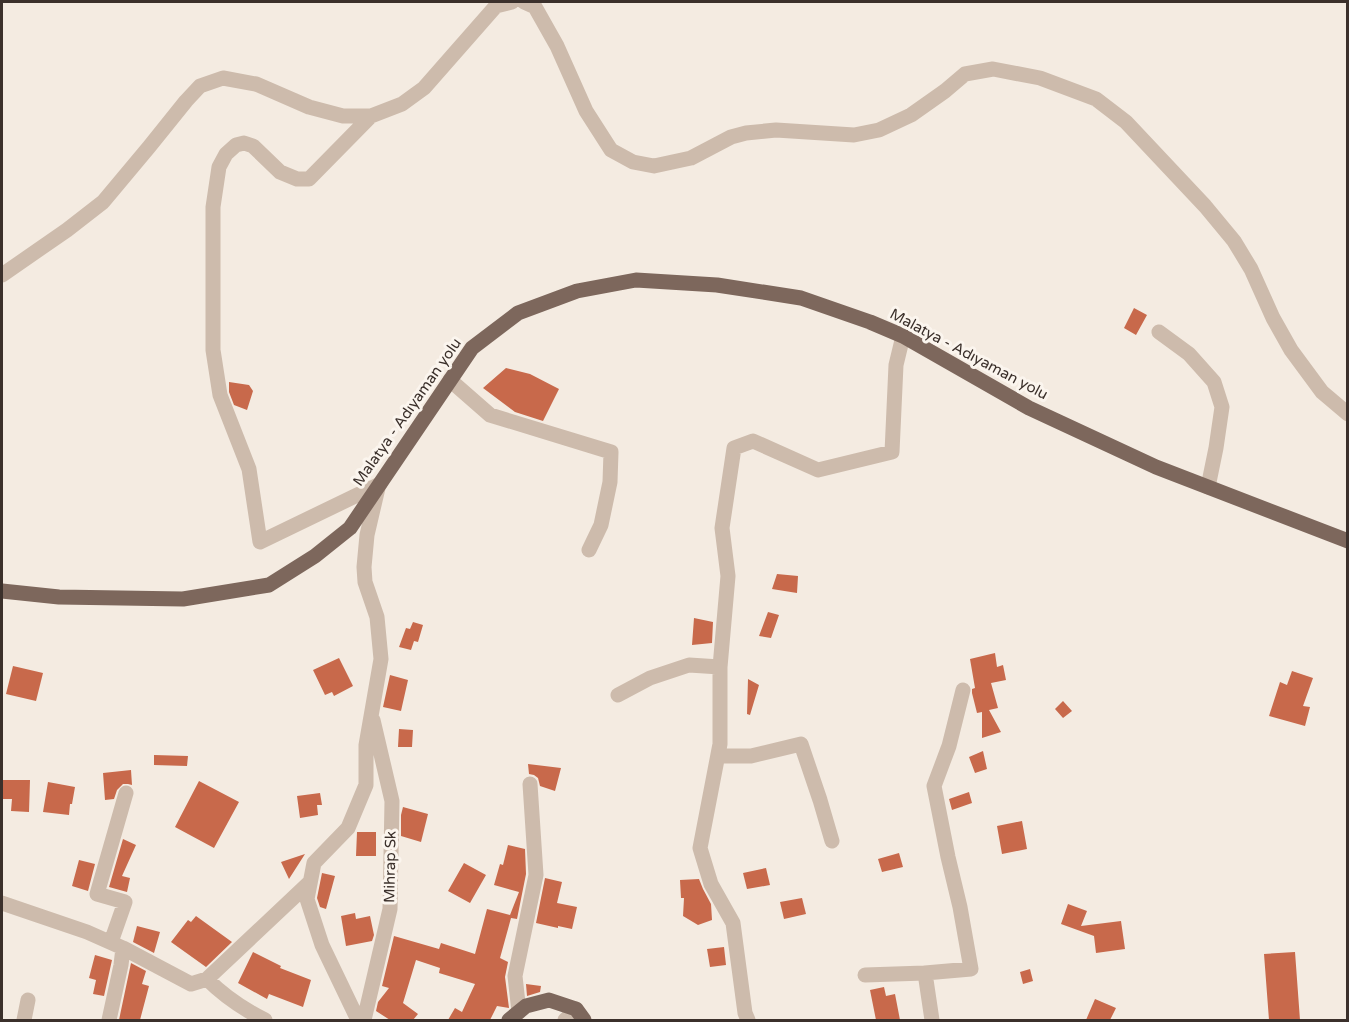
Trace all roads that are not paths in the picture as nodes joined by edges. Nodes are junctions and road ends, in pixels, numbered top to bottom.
1 (512, 2) edge
2 (524, 2) edge
3 (371, 116) junction
4 (2, 275) edge
5 (1159, 332) dead end
6 (903, 336) junction
7 (450, 380) junction
8 (1347, 414) edge
9 (379, 485) junction
10 (1208, 487) junction
11 (1347, 541) edge
12 (589, 550) dead end
13 (2, 591) edge
14 (720, 667) junction
15 (963, 690) dead end
16 (618, 695) dead end
17 (371, 714) junction
18 (718, 756) junction
19 (530, 784) dead end
20 (126, 793) dead end
21 (832, 841) dead end
22 (310, 882) junction
23 (2, 903) edge
24 (117, 945) junction
25 (925, 973) junction
26 (865, 975) dead end
27 (207, 979) junction
28 (28, 1000) dead end
29 (514, 1016) edge
30 (575, 1017) edge
31 (24, 1020) edge
32 (109, 1020) edge
33 (265, 1020) edge
34 (358, 1020) edge
35 (364, 1020) edge
36 (748, 1020) edge
37 (932, 1020) edge

1 - 3 street
2 - 8 street
3 - 4 street
3 - 9 street
5 - 10 street
6 - 7 main road, Malatya - Adıyaman yolu
6 - 10 main road, Malatya - Adıyaman yolu
6 - 14 street
7 - 9 main road, Malatya - Adıyaman yolu
7 - 12 street
9 - 13 main road, Malatya - Adıyaman yolu
9 - 17 street
10 - 11 main road, Malatya - Adıyaman yolu
14 - 16 street
14 - 18 street
15 - 25 street
17 - 22 street
17 - 35 street, Mihrap Sk
18 - 21 street
18 - 36 street
19 - 29 street
20 - 24 street
22 - 27 street
22 - 34 street
23 - 24 street
24 - 27 street
24 - 32 street
25 - 26 street
25 - 37 street
27 - 33 street
28 - 31 street
29 - 30 main road

